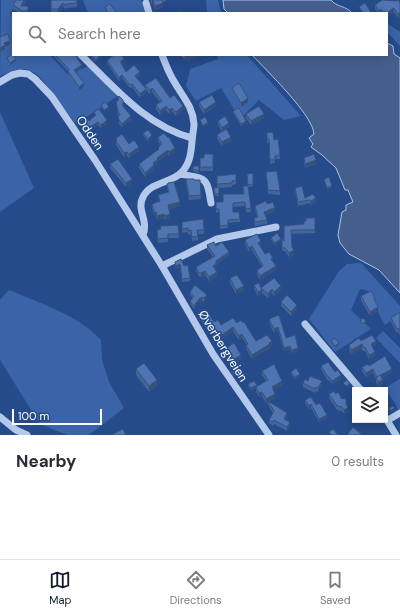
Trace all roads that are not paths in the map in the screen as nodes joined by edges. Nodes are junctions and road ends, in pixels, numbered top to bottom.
1 (146, 3) dead end
2 (149, 12) edge
3 (82, 56) edge
4 (162, 56) edge
5 (0, 82) edge
6 (192, 138) junction
7 (180, 174) junction
8 (212, 203) dead end
9 (276, 227) dead end
10 (142, 235) junction
11 (162, 266) junction
12 (305, 324) dead end
13 (358, 387) edge
14 (400, 413) edge
15 (0, 417) edge
16 (388, 418) edge
17 (388, 422) edge
18 (27, 435) edge
19 (269, 435) edge
20 (396, 435) edge

1 - 2 street
3 - 6 street
4 - 6 street
5 - 10 street, Odden
6 - 7 street
7 - 8 street
7 - 10 street
9 - 11 street
10 - 11 street, Øverbergveien
11 - 19 street, Øverbergveien
12 - 13 street
14 - 16 street
15 - 18 street
17 - 20 street

